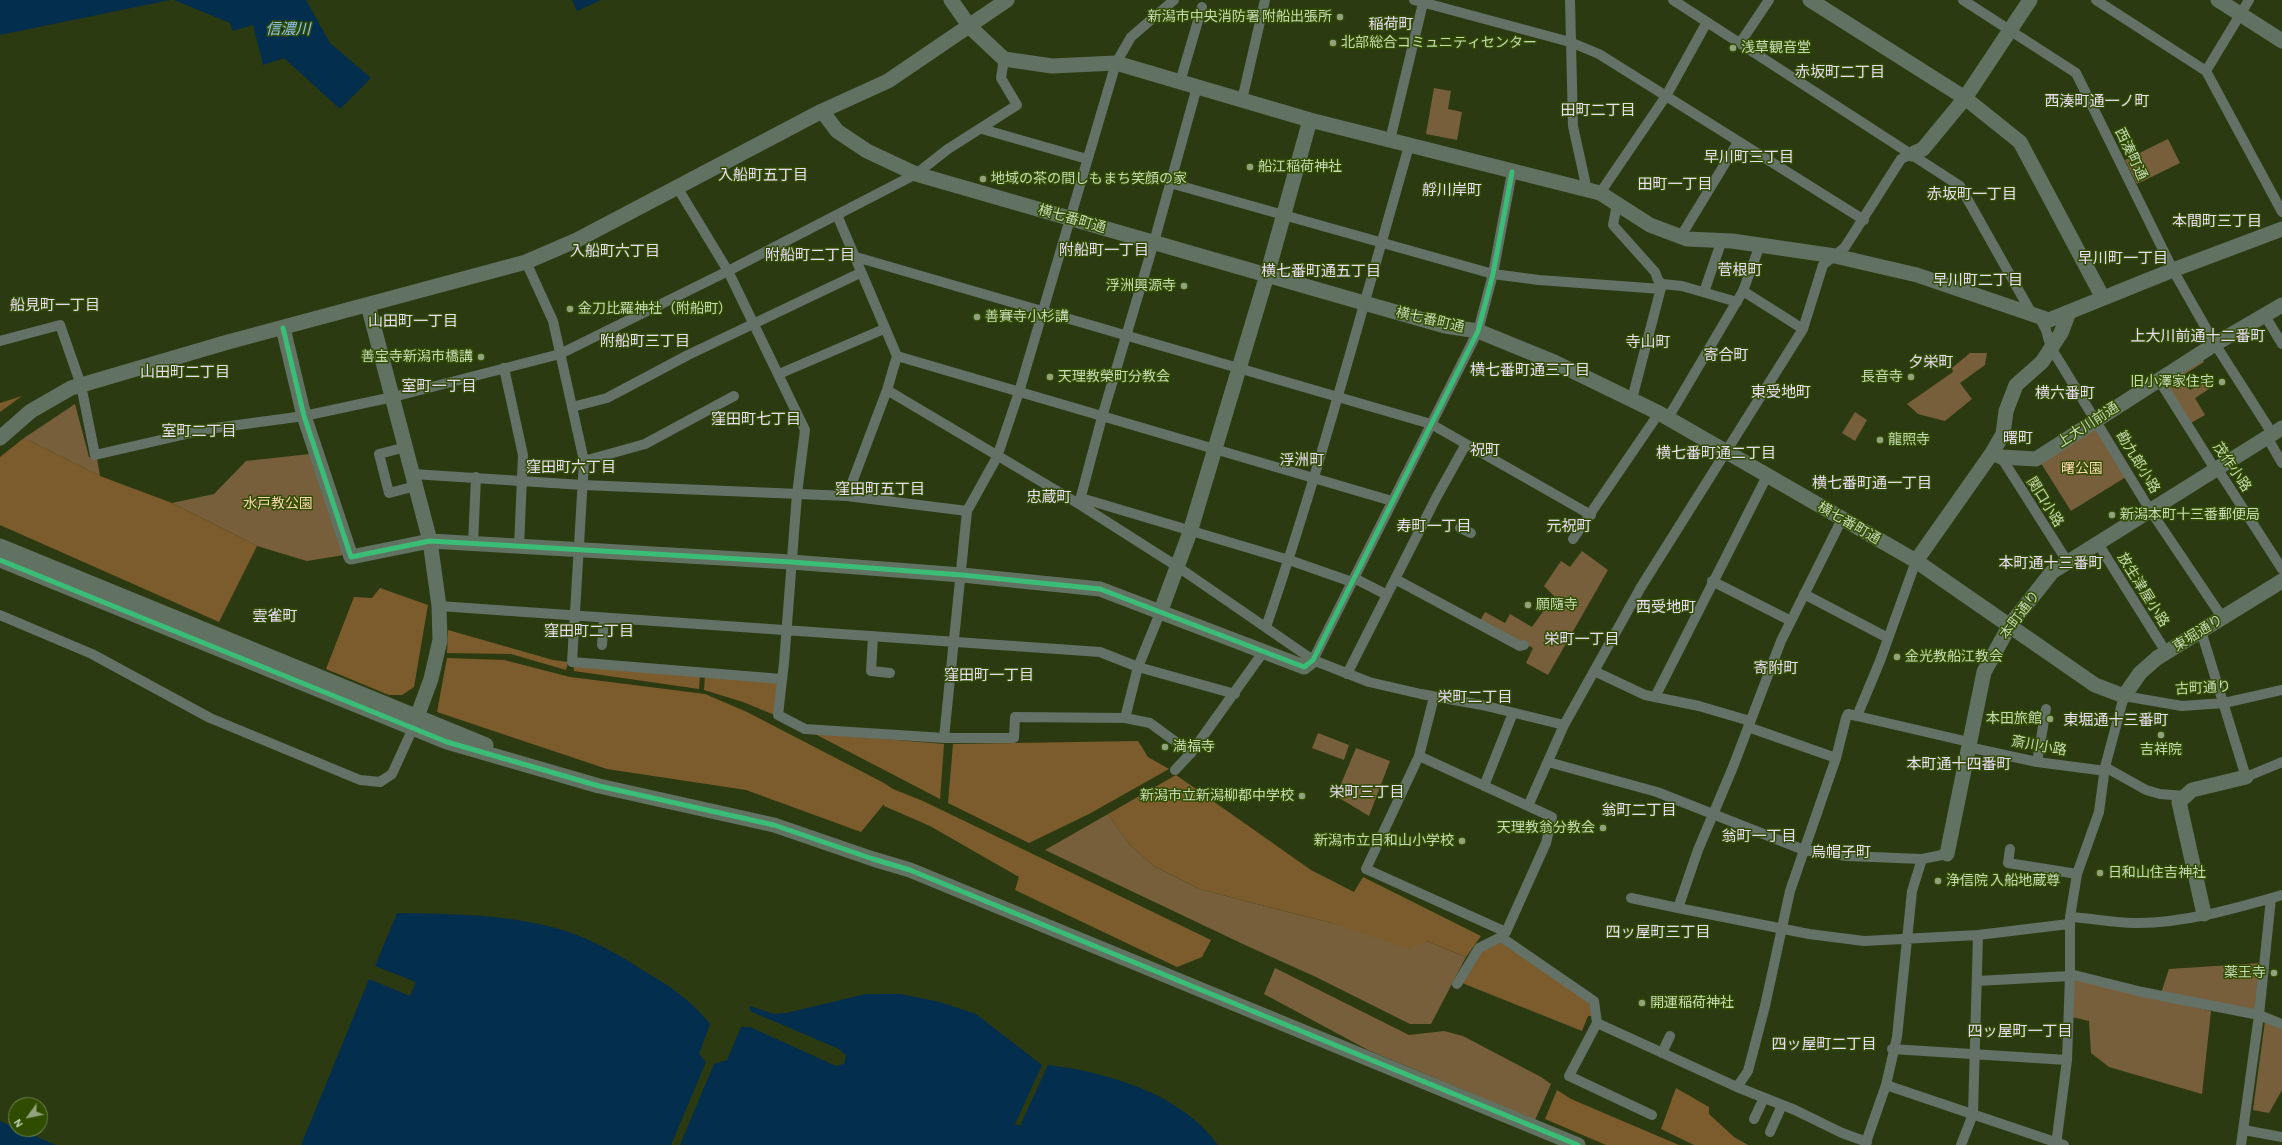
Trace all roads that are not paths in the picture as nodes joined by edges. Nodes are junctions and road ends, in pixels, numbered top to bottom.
1 (951, 0) edge
2 (1007, 0) edge
3 (1174, 0) edge
4 (1265, 0) edge
5 (1570, 0) edge
6 (1673, 0) edge
7 (1769, 0) edge
8 (1810, 0) edge
9 (1963, 0) edge
10 (2030, 0) edge
11 (2096, 0) edge
12 (2218, 0) edge
13 (2249, 0) edge
14 (1419, 1) edge
15 (1448, 4) edge
16 (1827, 5) edge
17 (1202, 7) dead end
18 (2240, 14) junction
19 (1707, 22) junction
20 (970, 27) junction
21 (2011, 31) junction
22 (2282, 41) edge
23 (1570, 42) junction
24 (1740, 43) junction
25 (1004, 59) junction
26 (1116, 63) junction
27 (2206, 70) junction
28 (1180, 82) junction
29 (1197, 87) junction
30 (1666, 96) junction
31 (1965, 98) junction
32 (1242, 100) junction
33 (822, 111) junction
34 (1310, 120) junction
35 (982, 129) junction
36 (1390, 140) junction
37 (1738, 142) junction
38 (1409, 146) junction
39 (1912, 154) junction
40 (1087, 159) junction
41 (1512, 172) junction
42 (916, 174) junction
43 (1170, 184) junction
44 (677, 187) junction
45 (1593, 192) junction
46 (1617, 204) junction
47 (2282, 212) edge
48 (837, 214) junction
49 (1283, 215) junction
50 (1069, 218) junction
51 (1864, 220) junction
52 (2282, 229) edge
53 (1681, 236) junction
54 (1722, 240) junction
55 (1154, 242) junction
56 (1381, 243) junction
57 (1760, 245) junction
58 (1835, 256) junction
59 (856, 257) junction
60 (526, 262) junction
61 (2173, 270) junction
62 (728, 271) junction
63 (860, 273) junction
64 (1492, 274) junction
65 (1267, 275) junction
66 (1661, 286) junction
67 (1743, 291) junction
68 (1704, 292) junction
69 (2103, 298) junction
70 (1737, 302) junction
71 (1364, 303) junction
72 (368, 305) junction
73 (2282, 305) edge
74 (1042, 310) junction
75 (2069, 312) junction
76 (2036, 316) junction
77 (2265, 316) junction
78 (753, 323) junction
79 (283, 328) junction
80 (884, 329) junction
81 (1803, 329) junction
82 (1478, 331) junction
83 (1126, 335) junction
84 (0, 341) edge
85 (2215, 344) junction
86 (2282, 344) edge
87 (2051, 348) junction
88 (560, 354) junction
89 (897, 356) junction
90 (504, 368) junction
91 (1238, 368) junction
92 (779, 374) junction
93 (2159, 380) junction
94 (81, 385) junction
95 (887, 390) junction
96 (1019, 392) junction
97 (734, 396) dead end
98 (393, 397) junction
99 (1337, 397) junction
100 (1632, 399) junction
101 (572, 407) junction
102 (304, 416) junction
103 (1663, 416) junction
104 (1102, 417) junction
105 (2095, 420) junction
106 (1431, 424) junction
107 (2274, 433) edge
108 (0, 438) edge
109 (1466, 444) junction
110 (406, 447) junction
111 (1215, 449) junction
112 (1726, 453) junction
113 (1996, 455) junction
114 (997, 457) junction
115 (584, 461) junction
116 (2282, 463) edge
117 (2216, 469) junction
118 (1767, 476) junction
119 (476, 477) junction
120 (1313, 478) junction
121 (415, 480) junction
122 (521, 480) junction
123 (583, 485) junction
124 (797, 494) junction
125 (847, 496) junction
126 (1080, 501) junction
127 (1392, 501) junction
128 (2150, 510) junction
129 (966, 511) junction
130 (1591, 515) junction
131 (1842, 519) junction
132 (1460, 528) dead end
133 (1190, 532) junction
134 (1471, 533) dead end
135 (1573, 539) dead end
136 (430, 541) junction
137 (2097, 542) junction
138 (473, 544) junction
139 (0, 546) edge
140 (519, 547) junction
141 (578, 549) junction
142 (0, 560) edge
143 (1289, 560) junction
144 (1916, 561) junction
145 (2067, 561) junction
146 (791, 562) junction
147 (1178, 567) junction
148 (2282, 569) edge
149 (960, 575) junction
150 (1395, 579) junction
151 (1353, 580) junction
152 (1712, 581) junction
153 (2282, 581) edge
154 (1804, 594) junction
155 (1387, 595) junction
156 (439, 606) junction
157 (1160, 613) junction
158 (0, 615) edge
159 (576, 616) junction
160 (604, 618) junction
161 (2222, 618) junction
162 (1790, 621) junction
163 (2010, 625) junction
164 (1266, 627) junction
165 (786, 631) junction
166 (2201, 631) junction
167 (873, 637) junction
168 (1888, 638) junction
169 (952, 643) junction
170 (602, 645) dead end
171 (1524, 645) dead end
172 (1264, 651) junction
173 (2166, 652) junction
174 (1313, 660) junction
175 (1138, 667) junction
176 (1594, 670) junction
177 (890, 673) dead end
178 (1347, 674) junction
179 (782, 679) junction
180 (2282, 690) edge
181 (1235, 694) junction
182 (2124, 696) junction
183 (1434, 697) junction
184 (1655, 697) junction
185 (2224, 703) junction
186 (2046, 709) dead end
187 (1513, 713) junction
188 (1856, 716) junction
189 (1125, 718) junction
190 (416, 722) junction
191 (1749, 724) junction
192 (1564, 725) junction
193 (944, 738) junction
194 (1968, 745) junction
195 (1191, 753) junction
196 (1420, 756) junction
197 (1836, 758) junction
198 (1548, 762) junction
199 (2037, 762) junction
200 (2282, 762) edge
201 (2106, 769) junction
202 (1175, 770) dead end
203 (2246, 777) junction
204 (1484, 786) junction
205 (2185, 796) junction
206 (1528, 806) junction
207 (1712, 814) junction
208 (2010, 849) dead end
209 (1804, 850) junction
210 (1946, 854) joint
211 (1922, 859) junction
212 (2077, 874) junction
213 (2282, 895) edge
214 (1631, 898) dead end
215 (2271, 898) junction
216 (1678, 908) junction
217 (2204, 914) junction
218 (2070, 920) junction
219 (1782, 928) junction
220 (1503, 934) junction
221 (1978, 935) junction
222 (1908, 939) junction
223 (2070, 975) junction
224 (1977, 981) junction
225 (1457, 984) dead end
226 (2259, 1015) junction
227 (1597, 1023) junction
228 (2282, 1024) edge
229 (1670, 1036) dead end
230 (1892, 1049) junction
231 (1662, 1053) junction
232 (1974, 1055) junction
233 (2067, 1060) junction
234 (1886, 1085) junction
235 (1737, 1086) junction
236 (1764, 1098) junction
237 (1782, 1105) junction
238 (1973, 1114) junction
239 (1652, 1115) dead end
240 (1754, 1120) dead end
241 (2244, 1130) junction
242 (1770, 1132) dead end
243 (2282, 1137) edge
244 (1866, 1143) edge
245 (2059, 1144) edge
246 (1578, 1145) edge
247 (1961, 1145) edge
248 (2241, 1145) edge

1 - 20 street
2 - 20 street
3 - 26 street
4 - 32 street
5 - 23 street
6 - 19 street, 勘九郎小路
7 - 24 street
8 - 16 street
9 - 21 street, 西湊町通
10 - 21 street
11 - 27 street
12 - 18 street
13 - 18 street
14 - 15 street
14 - 36 street
15 - 23 street
16 - 31 street
17 - 28 street
18 - 22 street
18 - 27 street
19 - 24 street, 勘九郎小路
19 - 30 street
20 - 25 street
20 - 33 street
21 - 31 street
21 - 61 street, 西湊町通
23 - 30 street
23 - 45 street
24 - 39 street, 勘九郎小路
25 - 26 street
25 - 35 street
26 - 28 street
26 - 40 street
27 - 47 street
28 - 29 street
29 - 32 street
29 - 43 street
30 - 37 street
30 - 45 street
31 - 39 street
31 - 69 street
32 - 34 street
33 - 42 street, 横七番町通
33 - 44 street
34 - 36 street
34 - 49 street
35 - 40 street
35 - 42 street
36 - 38 street
37 - 51 street
37 - 53 street
38 - 41 street
38 - 56 street
39 - 51 street
39 - 76 street, 勘九郎小路
40 - 50 street
41 - 45 street
41 - 64 street
42 - 48 street
42 - 50 street, 横七番町通
43 - 49 street
43 - 55 street
44 - 60 street
44 - 62 street
45 - 46 street
46 - 53 street
46 - 66 street
48 - 59 street
48 - 62 street
49 - 56 street
49 - 65 street
50 - 55 street, 横七番町通
50 - 74 street
51 - 58 street
52 - 61 street
53 - 54 street
54 - 57 street
54 - 68 street
55 - 65 street, 横七番町通
55 - 83 street
56 - 64 street
56 - 71 street
57 - 58 street
57 - 67 street
58 - 76 street
58 - 81 street
59 - 63 street
59 - 74 street
60 - 72 street
60 - 88 street
61 - 69 street
61 - 85 street, 西湊町通
62 - 78 street
62 - 88 street
63 - 78 street
63 - 80 street
64 - 66 street
64 - 82 street
65 - 71 street, 横七番町通
65 - 91 street
66 - 68 street
66 - 100 street
67 - 70 street
67 - 81 street
68 - 70 street
69 - 75 street
70 - 103 street
71 - 82 street, 横七番町通
71 - 99 street
72 - 79 street
72 - 98 street
73 - 77 street, 上大川前通
74 - 83 street
74 - 96 street
75 - 76 street
75 - 87 street
76 - 87 street, 勘九郎小路
77 - 85 street, 上大川前通
77 - 86 street
78 - 92 street
78 - 101 street
79 - 94 street
79 - 102 street
80 - 89 street
80 - 92 street
81 - 112 street
82 - 100 street, 横七番町通
82 - 106 street
83 - 91 street
83 - 104 street
84 - 94 street
85 - 93 street, 上大川前通
85 - 107 street, 西湊町通
87 - 105 street, 勘九郎小路
87 - 113 street
88 - 90 street
88 - 101 street
89 - 95 street
89 - 96 street
90 - 98 street
90 - 122 street
91 - 99 street
91 - 111 street
92 - 124 street
93 - 105 street, 上大川前通
93 - 117 street, 茂作小路
94 - 102 street
94 - 108 street
95 - 114 street
95 - 125 street
96 - 104 street
96 - 114 street
97 - 115 street
98 - 102 street
98 - 110 street
99 - 106 street
99 - 120 street
100 - 103 street, 横七番町通
101 - 115 street
102 - 136 street
103 - 112 street, 横七番町通
103 - 130 street
104 - 111 street
104 - 126 street
105 - 113 street, 上大川前通
105 - 128 street, 勘九郎小路
106 - 109 street
106 - 127 street
107 - 116 street, 西湊町通
107 - 117 street, 本町通り
109 - 130 street
109 - 150 street
110 - 121 street
110 - 121 street
111 - 120 street
111 - 133 street
112 - 118 street, 横七番町通
112 - 176 street
113 - 144 street
113 - 145 street, 関口小路
114 - 126 street
114 - 129 street
115 - 123 street
117 - 128 street, 本町通り
117 - 148 street, 茂作小路
118 - 131 street, 横七番町通
118 - 152 street
119 - 121 street
119 - 122 street
119 - 138 street
120 - 127 street
120 - 143 street
121 - 136 street
122 - 123 street
122 - 140 street
123 - 124 street
123 - 141 street
124 - 125 street
124 - 146 street
125 - 129 street
126 - 133 street
126 - 147 street
127 - 151 street
128 - 137 street, 本町通り
128 - 161 street, 勘九郎小路
129 - 149 street
130 - 135 street
131 - 144 street, 横七番町通
131 - 154 street
132 - 134 street
133 - 143 street
133 - 147 street
136 - 138 street
136 - 156 street
137 - 145 street, 本町通り
137 - 173 street, 放生津屋小路
138 - 140 street
139 - 190 street
140 - 141 street
141 - 146 street
141 - 159 street
142 - 190 street
143 - 151 street
143 - 164 street
144 - 163 street, 横七番町通
144 - 168 street
145 - 163 street, 本町通り
146 - 149 street
146 - 165 street
147 - 157 street
147 - 164 street
149 - 157 street
149 - 169 street
150 - 155 street
150 - 171 street
151 - 155 street
151 - 174 street
152 - 162 street
152 - 184 street
153 - 161 street, 東堀通り
154 - 162 street
154 - 168 street
155 - 178 street
156 - 159 street
156 - 190 street
157 - 172 street
157 - 175 street
158 - 190 street
159 - 160 street
159 - 179 street
160 - 165 street
160 - 170 street
161 - 166 street, 東堀通り
162 - 191 street
163 - 182 street, 横七番町通
163 - 194 street, 本町通り
164 - 174 street
165 - 167 street
165 - 179 street
166 - 173 street, 東堀通り
166 - 185 street
167 - 169 street
167 - 177 street
168 - 188 street
169 - 175 street
169 - 193 street
172 - 174 street
172 - 181 street
173 - 182 street, 東堀通り
174 - 178 street
175 - 181 street
175 - 189 street
176 - 184 street
176 - 192 street
178 - 183 street
179 - 193 street
180 - 185 street, 古町通り
181 - 195 street
182 - 185 street, 古町通り
182 - 201 street
183 - 187 street
183 - 196 street
184 - 191 street
185 - 203 street
186 - 199 street
187 - 192 street
187 - 204 street
188 - 194 street, 斎川小路
188 - 197 street
189 - 193 street
189 - 195 street
190 - 246 street
191 - 197 street
191 - 207 street
192 - 198 street
194 - 199 street, 斎川小路
194 - 210 street, 本町通り
195 - 202 street
196 - 204 street
196 - 220 street
197 - 209 street
198 - 206 street
198 - 207 street
199 - 201 street, 斎川小路
200 - 203 street
201 - 205 street
201 - 212 street
203 - 205 street
204 - 206 street
205 - 217 street
206 - 220 street
207 - 209 street
207 - 216 street
208 - 212 street
209 - 211 street
209 - 219 street
210 - 211 street
211 - 222 street
212 - 218 street
213 - 215 street
214 - 216 street
215 - 217 street
215 - 226 street
216 - 219 street
217 - 218 street
218 - 221 street
218 - 223 street
219 - 222 street
219 - 235 street
220 - 225 street
220 - 227 street
221 - 222 street
221 - 224 street
222 - 230 street
223 - 224 street
223 - 226 street
223 - 233 street
224 - 232 street
226 - 228 street
226 - 241 street
227 - 231 street
227 - 239 street
229 - 231 street
230 - 232 street
230 - 234 street
231 - 235 street
232 - 233 street
232 - 238 street
233 - 245 street
234 - 238 street
234 - 244 street
235 - 236 street
236 - 237 street
236 - 240 street
237 - 242 street
237 - 244 street
238 - 245 street
238 - 247 street
241 - 243 street
241 - 248 street

